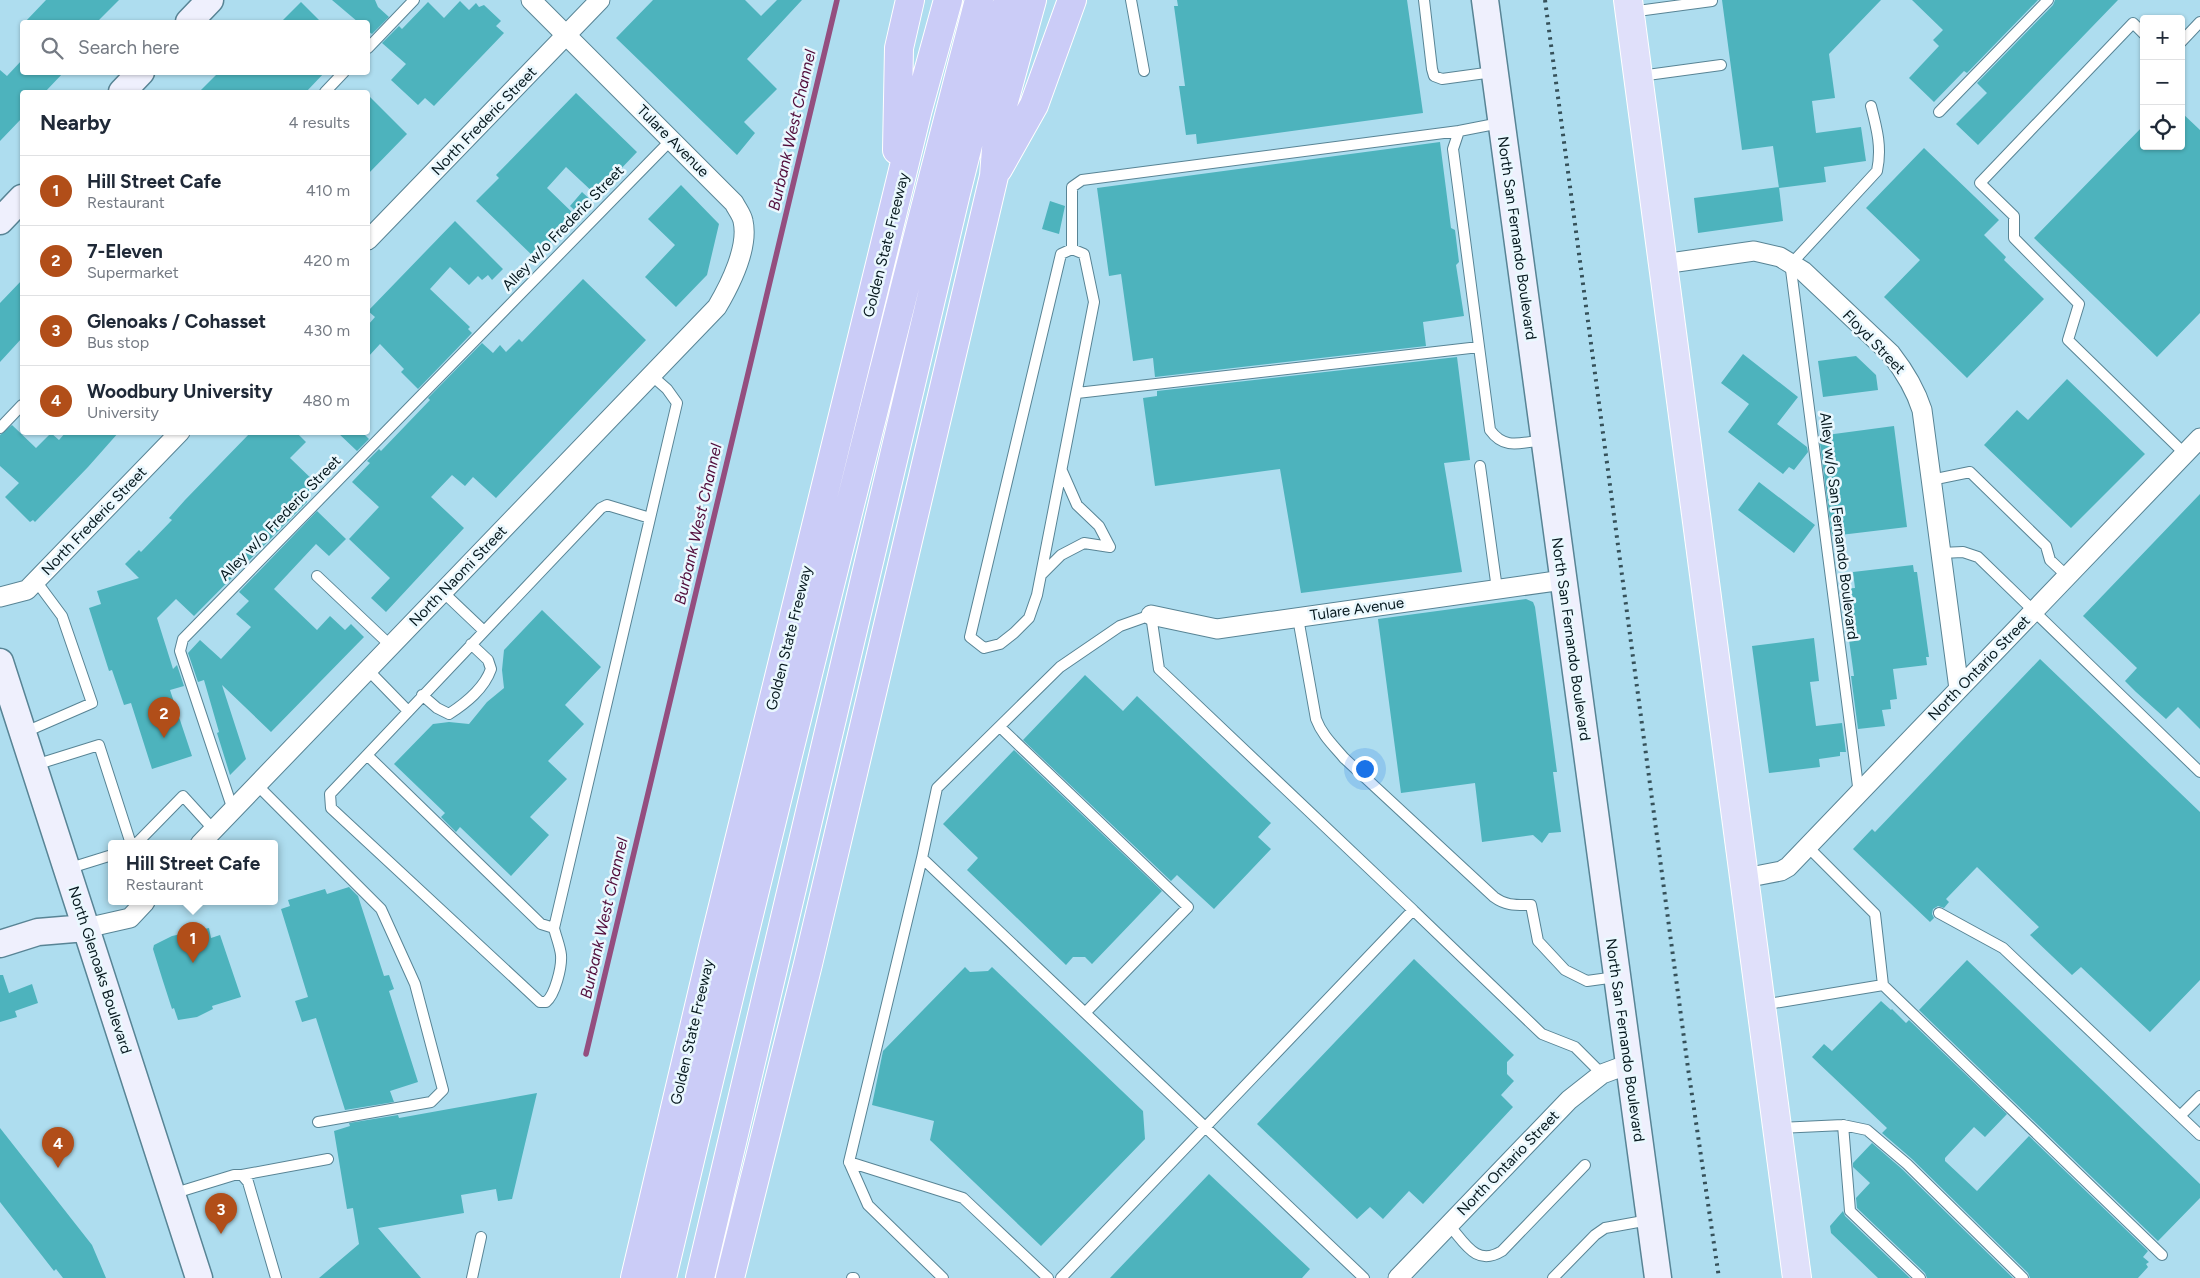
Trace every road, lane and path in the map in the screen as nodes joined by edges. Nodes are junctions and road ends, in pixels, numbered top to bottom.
1 (210, 0) edge
2 (414, 0) edge
3 (531, 0) edge
4 (600, 0) edge
5 (910, 0) edge
6 (948, 0) edge
7 (979, 0) edge
8 (1008, 0) edge
9 (1032, 0) edge
10 (1072, 0) edge
11 (1131, 0) edge
12 (1424, 0) edge
13 (1484, 0) edge
14 (1712, 0) edge
15 (2048, 0) edge
16 (1628, 6) edge
17 (191, 20) edge
18 (2200, 22) edge
19 (2140, 30) edge
20 (568, 35) junction
21 (2185, 38) edge
22 (370, 46) edge
23 (1722, 65) dead end
24 (1144, 71) dead end
25 (1494, 72) junction
26 (138, 75) edge
27 (341, 75) edge
28 (1639, 76) junction
29 (124, 90) edge
30 (327, 90) edge
31 (1871, 106) dead end
32 (1939, 112) dead end
33 (1501, 123) junction
34 (1459, 131) junction
35 (671, 140) junction
36 (994, 176) junction
37 (20, 200) edge
38 (896, 206) junction
39 (0, 221) edge
40 (370, 238) edge
41 (1072, 249) junction
42 (1791, 262) junction
43 (1663, 264) junction
44 (717, 307) joint
45 (1479, 347) junction
46 (651, 375) junction
47 (1077, 393) junction
48 (20, 407) edge
49 (0, 428) edge
50 (177, 435) edge
51 (2200, 438) edge
52 (1544, 440) junction
53 (2185, 454) junction
54 (1480, 466) dead end
55 (1062, 471) junction
56 (1931, 480) junction
57 (650, 518) junction
58 (1941, 553) junction
59 (1041, 575) junction
60 (317, 576) dead end
61 (2067, 576) junction
62 (1563, 580) junction
63 (36, 581) junction
64 (1497, 589) junction
65 (443, 592) junction
66 (0, 597) edge
67 (2033, 612) junction
68 (1151, 615) junction
69 (1298, 618) junction
70 (484, 630) junction
71 (471, 644) junction
72 (391, 646) junction
73 (0, 662) edge
74 (368, 670) junction
75 (1959, 689) junction
76 (422, 695) junction
77 (408, 711) junction
78 (1000, 727) junction
79 (23, 733) junction
80 (367, 755) junction
81 (34, 766) junction
82 (2200, 772) edge
83 (257, 785) junction
84 (1859, 794) junction
85 (233, 810) junction
86 (214, 830) junction
87 (131, 840) edge
88 (140, 840) edge
89 (204, 840) edge
90 (1808, 847) junction
91 (108, 856) edge
92 (922, 858) junction
93 (67, 869) junction
94 (1745, 878) junction
95 (142, 905) edge
96 (1413, 910) junction
97 (1938, 914) dead end
98 (86, 928) junction
99 (554, 928) junction
100 (0, 944) edge
101 (1617, 977) junction
102 (1883, 985) junction
103 (1762, 1005) junction
104 (1085, 1013) junction
105 (1629, 1064) junction
106 (1602, 1074) junction
107 (2200, 1096) edge
108 (2180, 1116) junction
109 (318, 1122) dead end
110 (1843, 1125) junction
111 (1205, 1126) junction
112 (1778, 1128) junction
113 (2200, 1135) edge
114 (328, 1159) dead end
115 (849, 1162) junction
116 (1585, 1165) dead end
117 (242, 1175) junction
118 (172, 1194) junction
119 (1650, 1220) junction
120 (1449, 1225) junction
121 (481, 1237) dead end
122 (2162, 1255) dead end
123 (199, 1278) edge
124 (276, 1278) edge
125 (472, 1278) edge
126 (635, 1278) edge
127 (662, 1278) edge
128 (700, 1278) edge
129 (730, 1278) edge
130 (943, 1278) edge
131 (1048, 1278) edge
132 (1061, 1278) edge
133 (1364, 1278) edge
134 (1398, 1278) edge
135 (1554, 1278) edge
136 (1658, 1278) edge
137 (1797, 1278) edge
138 (1920, 1278) edge
139 (2022, 1278) edge

1 - 17 street
2 - 22 lane
3 - 20 street, Tulare Avenue
4 - 20 street, North Frederic Street
5 - 38 highway
6 - 38 highway, Golden State Freeway
7 - 127 highway
8 - 128 highway
9 - 36 highway
10 - 36 highway
11 - 24 lane
12 - 25 lane
13 - 25 street, North San Fernando Boulevard
14 - 16 lane
15 - 32 lane
16 - 28 main road
18 - 21 lane
19 - 53 lane
20 - 35 street, Tulare Avenue
20 - 40 street, North Frederic Street
23 - 28 lane
25 - 33 street, North San Fernando Boulevard
26 - 29 street
27 - 30 lane
28 - 43 main road
31 - 42 lane
33 - 34 lane
33 - 52 street, North San Fernando Boulevard
34 - 41 lane
34 - 45 lane
35 - 44 street, Tulare Avenue
35 - 85 lane, Alley w/o Frederic Street
36 - 129 highway
37 - 39 street
38 - 126 highway, Golden State Freeway
41 - 47 lane
41 - 59 lane
42 - 43 street, Floyd Street
42 - 56 street, Floyd Street
42 - 84 lane, Alley w/o San Fernando Boulevard
43 - 94 main road
44 - 46 street, North Naomi Street
45 - 47 lane
45 - 52 lane
46 - 57 lane
46 - 65 street, North Naomi Street
47 - 55 lane
48 - 49 lane
50 - 63 street, North Frederic Street
51 - 53 street, North Ontario Street
52 - 62 street, North San Fernando Boulevard
53 - 61 street, North Ontario Street
54 - 64 lane
55 - 59 lane
55 - 59 lane
56 - 58 street, Floyd Street
56 - 61 lane
57 - 70 lane
57 - 99 lane
58 - 67 lane
58 - 75 street, Floyd Street
60 - 72 lane
61 - 67 street, North Ontario Street
62 - 64 street, Tulare Avenue
62 - 101 street, North San Fernando Boulevard
63 - 66 street, North Frederic Street
63 - 79 lane
64 - 69 street, Tulare Avenue
65 - 70 lane
65 - 72 street, North Naomi Street
67 - 75 street, North Ontario Street
67 - 82 lane
68 - 69 street, Tulare Avenue
68 - 78 lane
68 - 96 lane
69 - 101 lane
70 - 71 lane
71 - 76 lane
71 - 76 lane
72 - 74 street, North Naomi Street
73 - 79 street, North Glenoaks Boulevard
74 - 77 lane
74 - 83 street, North Naomi Street
75 - 84 street, North Ontario Street
76 - 77 lane
77 - 80 lane
78 - 92 lane
78 - 104 lane
79 - 81 street, North Glenoaks Boulevard
80 - 99 lane
80 - 99 lane
81 - 87 lane
81 - 93 street, North Glenoaks Boulevard
83 - 85 street, North Naomi Street
83 - 109 lane
84 - 90 street, North Ontario Street
85 - 86 street, North Naomi Street
86 - 88 lane
86 - 89 street, North Naomi Street
90 - 94 street, North Ontario Street
90 - 102 lane
91 - 93 lane
92 - 104 lane
92 - 115 lane
93 - 98 street, North Glenoaks Boulevard
94 - 103 main road
95 - 98 street
96 - 106 lane
96 - 111 lane
97 - 108 lane
98 - 100 street
98 - 118 street, North Glenoaks Boulevard
101 - 105 street, North San Fernando Boulevard
102 - 103 lane
102 - 122 lane
103 - 112 main road
104 - 111 lane
105 - 106 street, North Ontario Street
105 - 119 street, North San Fernando Boulevard
106 - 120 street, North Ontario Street
107 - 108 lane
108 - 113 lane
110 - 112 lane
110 - 138 lane
110 - 139 lane
111 - 132 lane
111 - 133 lane
112 - 137 main road
114 - 117 lane
115 - 130 lane
115 - 131 lane
116 - 120 lane
117 - 118 lane
117 - 124 lane
118 - 123 street, North Glenoaks Boulevard
119 - 135 lane
119 - 136 street, North San Fernando Boulevard
120 - 134 street, North Ontario Street
121 - 125 lane

